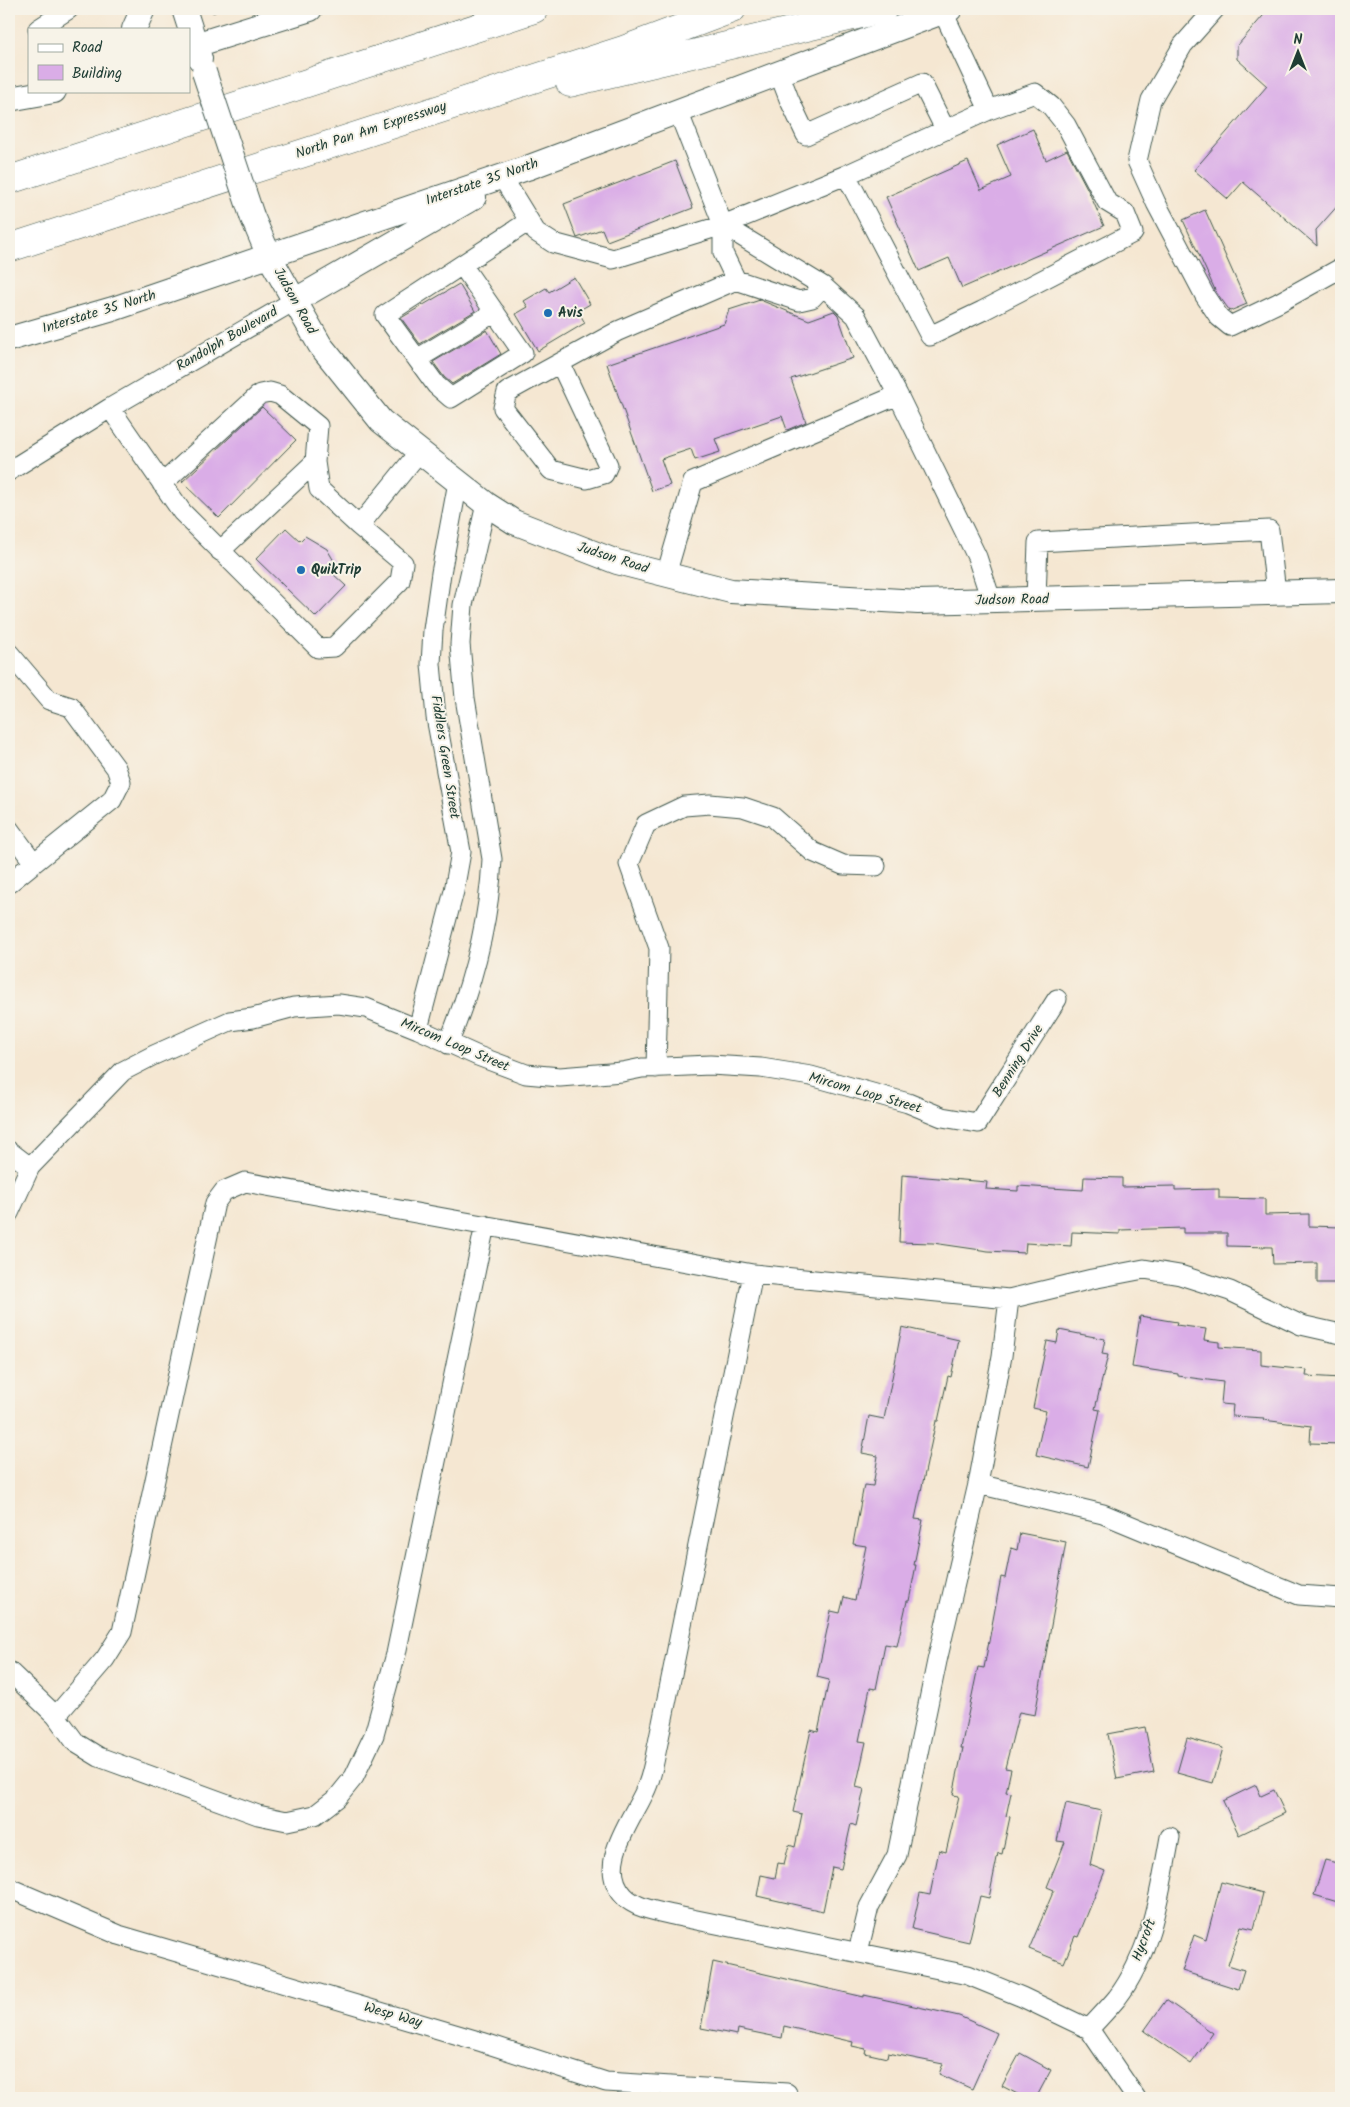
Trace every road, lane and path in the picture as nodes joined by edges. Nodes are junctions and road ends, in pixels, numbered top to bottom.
1 (68, 9) edge
2 (142, 9) edge
3 (184, 9) edge
4 (310, 9) edge
5 (534, 9) edge
6 (732, 9) edge
7 (882, 9) edge
8 (1215, 9) edge
9 (947, 10) edge
10 (40, 28) edge
11 (134, 28) edge
12 (188, 28) edge
13 (192, 46) edge
14 (780, 73) junction
15 (48, 92) edge
16 (9, 99) edge
17 (989, 110) junction
18 (678, 111) junction
19 (393, 123) junction
20 (945, 130) junction
21 (527, 168) junction
22 (846, 175) junction
23 (9, 180) edge
24 (504, 180) junction
25 (530, 221) junction
26 (723, 224) junction
27 (9, 248) edge
28 (269, 256) junction
29 (462, 265) junction
30 (1341, 268) edge
31 (736, 280) junction
32 (823, 286) junction
33 (294, 301) junction
34 (496, 312) junction
35 (9, 340) edge
36 (417, 358) junction
37 (560, 363) junction
38 (898, 395) junction
39 (110, 408) junction
40 (420, 452) junction
41 (315, 462) junction
42 (9, 471) edge
43 (458, 482) junction
44 (162, 484) junction
45 (486, 504) junction
46 (359, 526) junction
47 (220, 551) junction
48 (666, 575) junction
49 (1341, 591) edge
50 (1276, 593) junction
51 (1036, 599) junction
52 (991, 600) junction
53 (9, 653) edge
54 (9, 829) edge
55 (34, 863) junction
56 (876, 866) dead end
57 (9, 884) edge
58 (1057, 999) dead end
59 (418, 1029) junction
60 (448, 1044) junction
61 (656, 1068) junction
62 (978, 1123) joint
63 (9, 1151) edge
64 (30, 1168) junction
65 (9, 1213) edge
66 (486, 1225) junction
67 (754, 1274) junction
68 (1009, 1300) junction
69 (1341, 1334) edge
70 (978, 1484) junction
71 (1341, 1598) edge
72 (9, 1671) edge
73 (56, 1716) junction
74 (1170, 1837) dead end
75 (9, 1888) edge
76 (858, 1952) junction
77 (1089, 2029) junction
78 (787, 2093) dead end
79 (1136, 2098) edge

1 - 10 street
2 - 11 main road
3 - 12 main road, Judson Road
4 - 13 main road
5 - 23 highway
6 - 19 highway, North Pan Am Expressway
7 - 19 highway
8 - 30 street
9 - 14 main road, Interstate 35 North
9 - 17 street
13 - 28 main road, Judson Road, bridge
14 - 18 main road, Interstate 35 North
14 - 20 street
15 - 16 main road
17 - 20 street
17 - 22 street
18 - 21 main road, Interstate 35 North
18 - 26 street
19 - 27 highway, North Pan Am Expressway
20 - 22 street
21 - 24 main road, Randolph Boulevard
21 - 28 main road, Interstate 35 North
22 - 26 street
24 - 25 street
24 - 33 main road, Randolph Boulevard
25 - 26 street
25 - 29 street
26 - 31 street
26 - 32 street
28 - 33 main road, Judson Road
28 - 35 main road, Interstate 35 North
29 - 34 street
29 - 36 street
31 - 32 street
31 - 37 street
32 - 38 street
33 - 39 street, Randolph Boulevard
33 - 40 main road, Judson Road
34 - 36 street
34 - 36 street
37 - 37 street
38 - 48 street
38 - 52 street
39 - 42 street, Randolph Boulevard
39 - 44 street
40 - 43 main road, Judson Road
40 - 46 street
41 - 44 street
41 - 46 street
41 - 47 street
43 - 45 main road, Judson Road
43 - 59 street, Fiddlers Green Street
44 - 47 street
45 - 48 main road, Judson Road
45 - 60 street, Fiddlers Green Street
46 - 47 street
48 - 52 main road, Judson Road
49 - 50 main road, Judson Road
50 - 51 main road, Judson Road
50 - 51 street
51 - 52 main road, Judson Road
53 - 55 street
54 - 55 street
55 - 57 street
56 - 61 street
58 - 62 street, Benning Drive
59 - 60 street, Mircom Loop Street
59 - 64 street, Mircom Loop Street
60 - 61 street, Mircom Loop Street
61 - 62 street, Mircom Loop Street
63 - 64 street
64 - 65 street, Mircom Loop Street
66 - 67 street
66 - 73 street
66 - 73 street
67 - 68 street
67 - 76 street
68 - 69 street
68 - 70 street
70 - 71 street
70 - 76 street
72 - 73 street
74 - 77 street, Hycroft
75 - 78 street, Wesp Way
76 - 77 street
77 - 79 street

